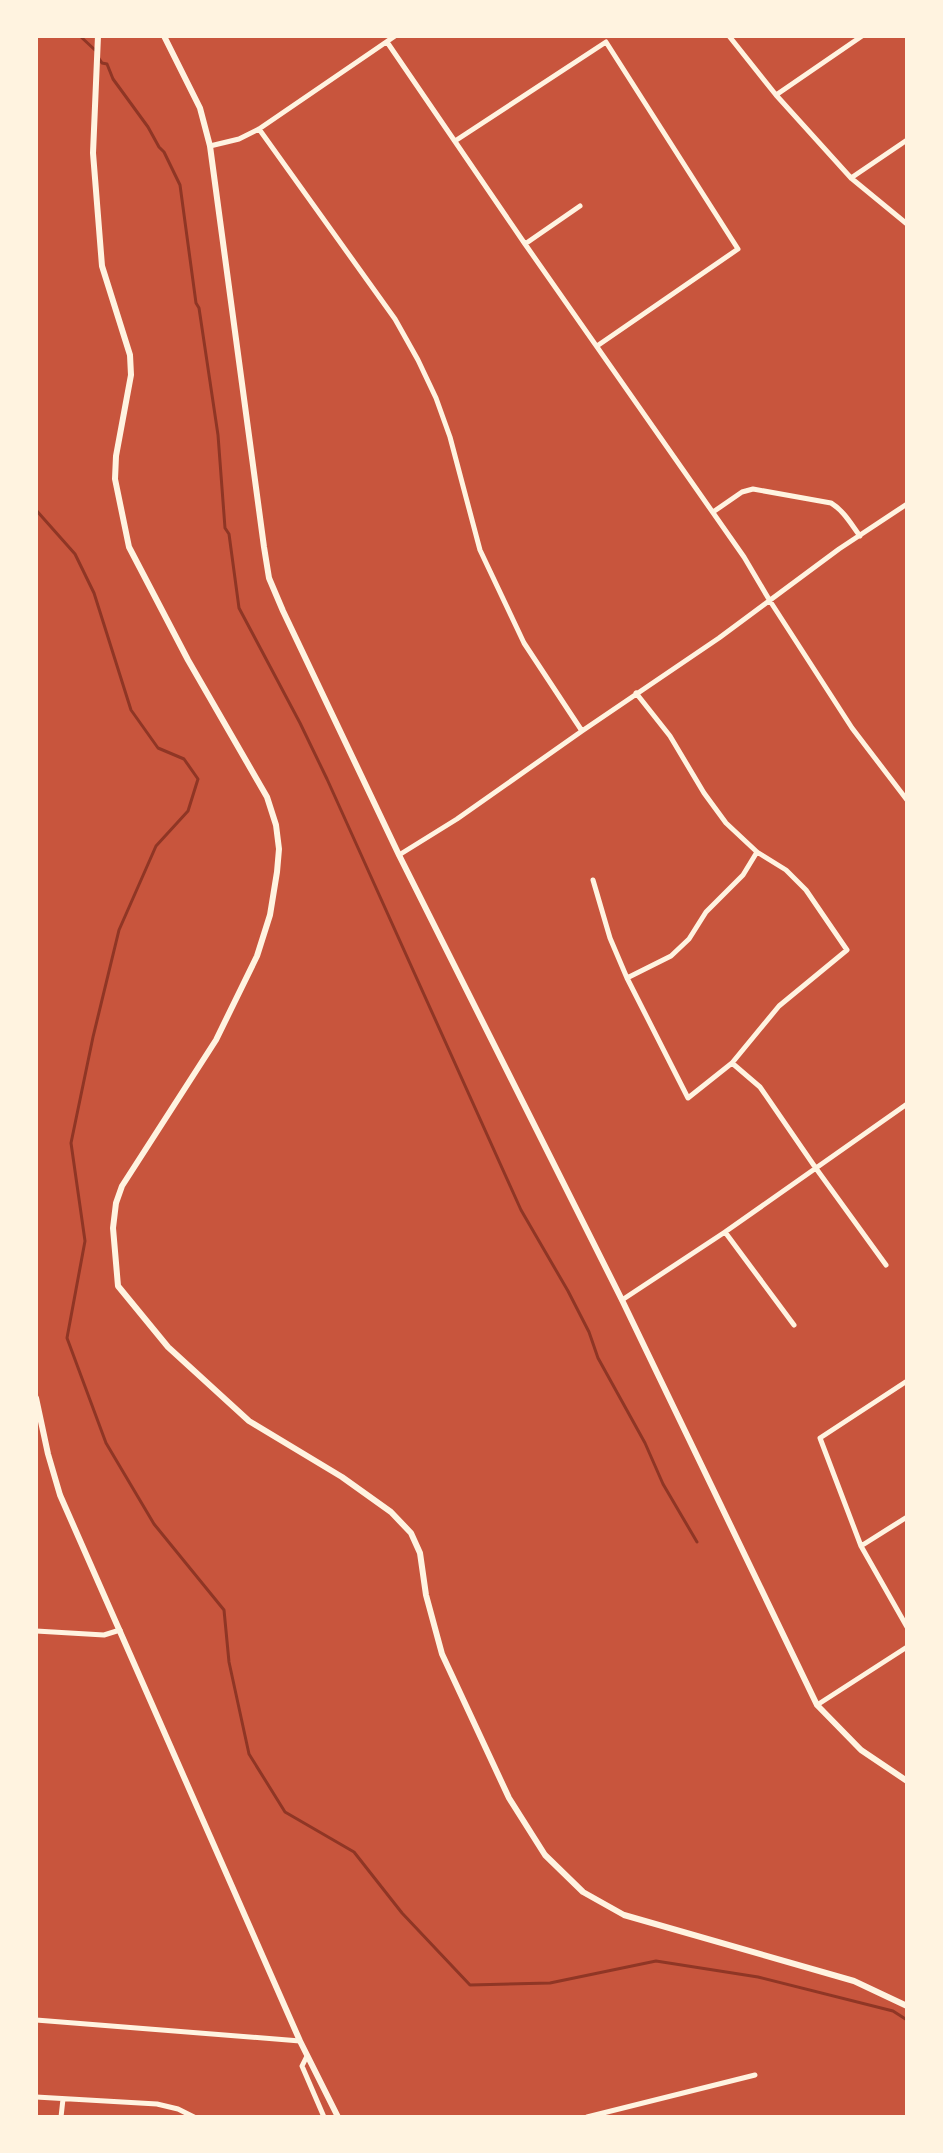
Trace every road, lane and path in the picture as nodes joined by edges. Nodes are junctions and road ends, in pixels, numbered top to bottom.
1 (98, 36) edge
2 (164, 36) edge
3 (395, 36) edge
4 (729, 36) edge
5 (862, 36) edge
6 (387, 42) junction
7 (776, 95) junction
8 (259, 129) junction
9 (907, 140) edge
10 (455, 141) junction
11 (210, 146) junction
12 (851, 178) junction
13 (580, 206) dead end
14 (907, 224) edge
15 (525, 244) junction
16 (597, 346) junction
17 (907, 504) edge
18 (713, 512) junction
19 (860, 536) junction
20 (770, 601) junction
21 (636, 693) junction
22 (582, 731) junction
23 (907, 800) edge
24 (757, 852) junction
25 (399, 855) junction
26 (593, 880) dead end
27 (627, 978) junction
28 (732, 1063) junction
29 (907, 1104) edge
30 (815, 1167) junction
31 (725, 1232) junction
32 (886, 1265) dead end
33 (622, 1300) junction
34 (794, 1325) dead end
35 (907, 1381) edge
36 (36, 1398) edge
37 (907, 1517) edge
38 (861, 1546) junction
39 (907, 1627) edge
40 (120, 1630) junction
41 (36, 1631) edge
42 (907, 1647) edge
43 (817, 1705) junction
44 (907, 1781) edge
45 (907, 2006) edge
46 (36, 2020) edge
47 (300, 2041) junction
48 (307, 2056) junction
49 (755, 2075) dead end
50 (36, 2097) edge
51 (63, 2099) junction
52 (601, 2116) edge
53 (61, 2117) edge
54 (194, 2117) edge
55 (324, 2117) edge
56 (338, 2117) edge
57 (587, 2117) edge

1 - 45 street
2 - 11 street
3 - 6 street
4 - 7 street
5 - 7 street
6 - 8 street
6 - 10 street
7 - 12 street
8 - 11 street
8 - 22 street
9 - 12 street
10 - 15 street
10 - 16 street
11 - 25 street
12 - 14 street
13 - 15 street
15 - 16 street
16 - 18 street
17 - 19 street
18 - 19 street
18 - 20 street
19 - 20 street
20 - 21 street
20 - 23 street
21 - 22 street
21 - 24 street
22 - 25 street
24 - 27 street
24 - 28 street
25 - 33 street
26 - 27 street
27 - 28 street
28 - 30 street
29 - 30 street
30 - 31 street
30 - 32 street
31 - 33 street
31 - 34 street
33 - 43 street
35 - 38 street
36 - 40 street
37 - 38 street
38 - 39 street
40 - 41 street
40 - 47 street
42 - 43 street
43 - 44 street
46 - 47 street
47 - 48 street
48 - 55 street
48 - 56 street
49 - 52 street
50 - 51 street
51 - 53 street
51 - 54 street
52 - 57 street

